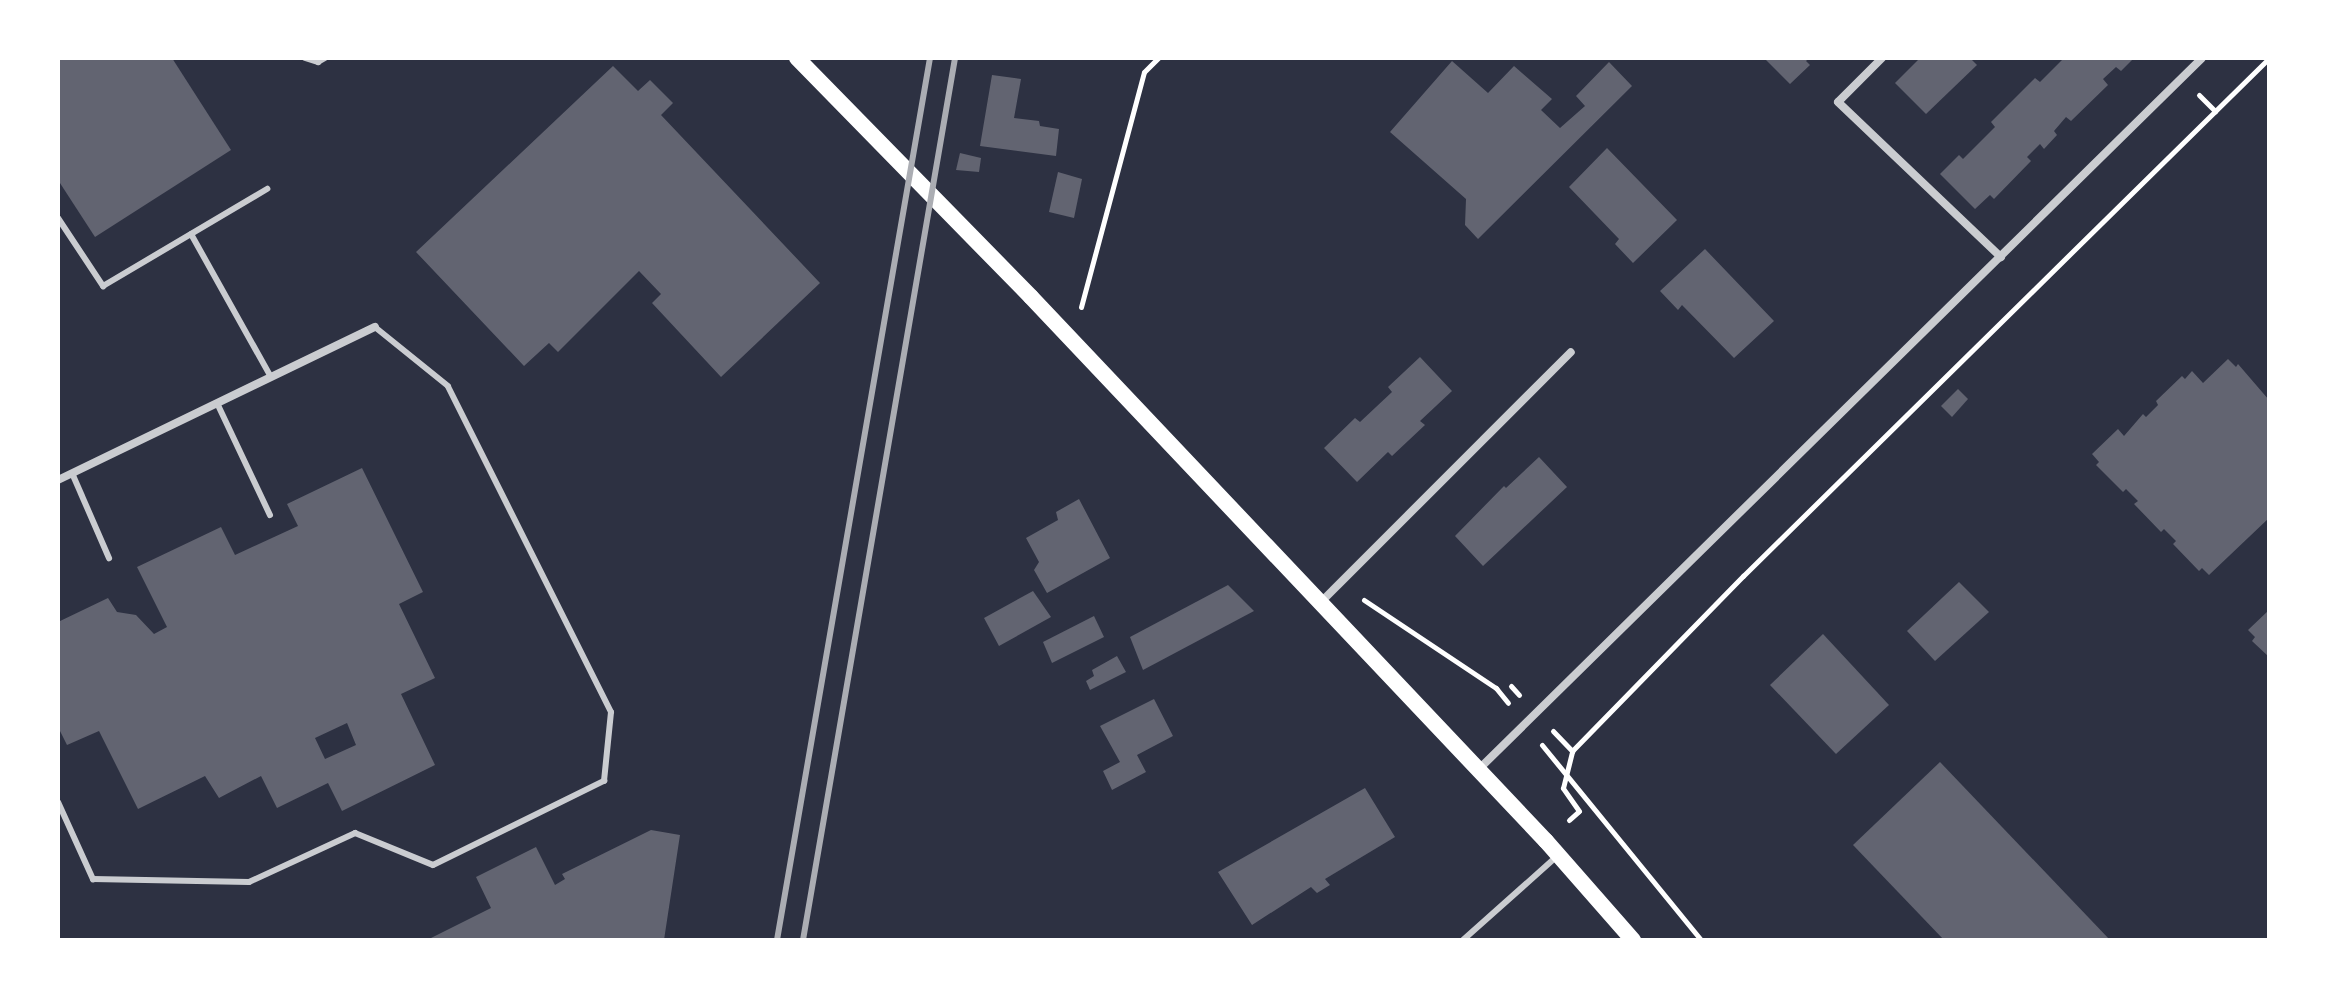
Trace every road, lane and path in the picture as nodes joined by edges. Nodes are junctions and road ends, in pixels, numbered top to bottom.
1 (305, 58) edge
2 (325, 58) edge
3 (797, 58) edge
4 (1158, 58) edge
5 (1882, 58) edge
6 (2202, 58) edge
7 (2269, 58) edge
8 (267, 189) dead end
9 (58, 218) edge
10 (191, 234) junction
11 (2001, 257) junction
12 (375, 327) joint
13 (1070, 340) junction
14 (1571, 352) dead end
15 (271, 377) junction
16 (217, 403) junction
17 (72, 473) junction
18 (58, 480) edge
19 (270, 515) dead end
20 (109, 558) dead end
21 (1318, 605) junction
22 (1478, 770) junction
23 (58, 802) edge
24 (1546, 841) junction
25 (1558, 855) junction
26 (1463, 940) edge
27 (1633, 940) edge

1 - 2 lane
3 - 13 main road
4 - 13 path
5 - 11 street
6 - 11 street
7 - 24 path
8 - 10 lane
9 - 10 lane
10 - 15 lane
11 - 22 street
12 - 15 street
12 - 23 lane
13 - 21 main road
14 - 21 street
15 - 16 street
16 - 17 street
16 - 19 lane
17 - 18 street
17 - 20 lane
21 - 22 main road
22 - 24 main road
24 - 25 main road
25 - 26 lane
25 - 27 main road

